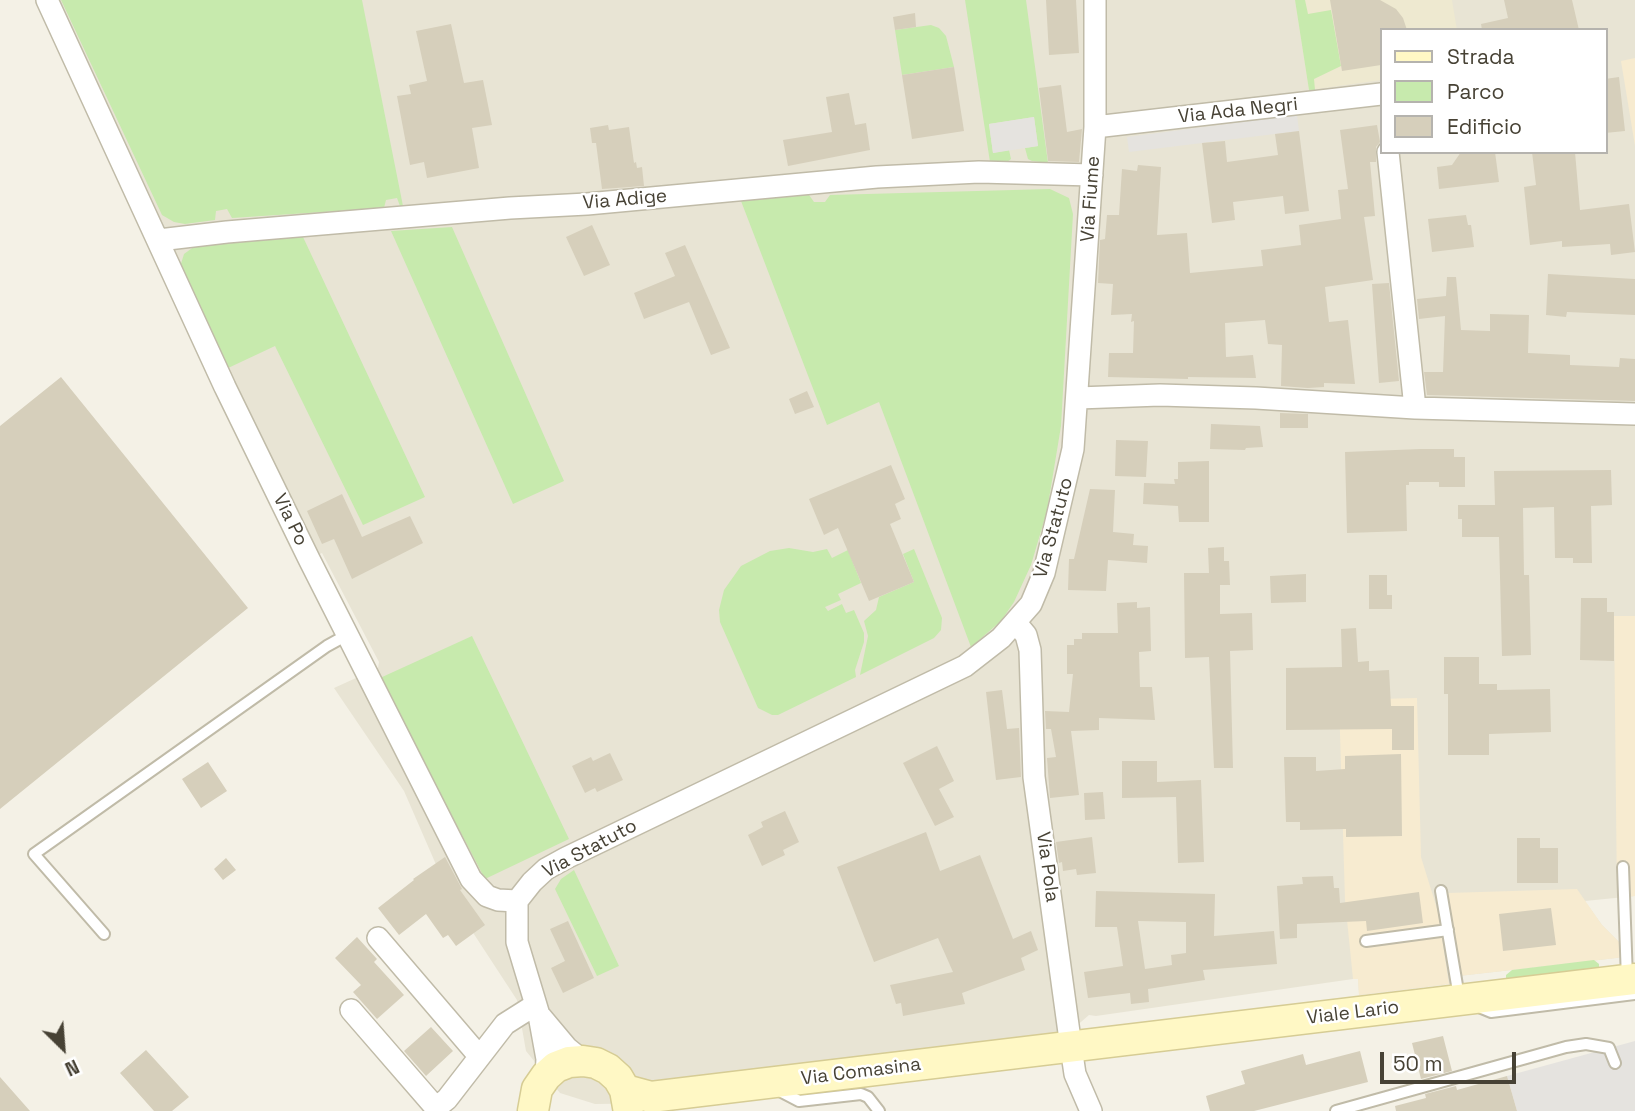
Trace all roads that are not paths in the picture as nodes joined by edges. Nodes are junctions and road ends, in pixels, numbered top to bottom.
1 (47, 0) edge
2 (1096, 0) edge
3 (1380, 96) edge
4 (1095, 127) junction
5 (1388, 154) edge
6 (1092, 175) junction
7 (159, 240) junction
8 (1078, 398) junction
9 (1415, 408) junction
10 (1635, 414) edge
11 (1016, 623) junction
12 (347, 635) junction
13 (1623, 867) dead end
14 (1441, 891) dead end
15 (517, 901) junction
16 (1630, 923) edge
17 (1448, 930) junction
18 (104, 934) dead end
19 (378, 938) dead end
20 (1366, 941) dead end
21 (1632, 985) edge
22 (1460, 1000) junction
23 (351, 1010) dead end
24 (537, 1010) junction
25 (1071, 1047) junction
26 (479, 1056) junction
27 (583, 1061) junction
28 (1615, 1063) dead end
29 (546, 1076) junction
30 (767, 1084) junction
31 (635, 1102) edge
32 (527, 1109) edge
33 (879, 1111) edge
34 (1091, 1111) edge
35 (1336, 1111) edge

1 - 7 street, Via Po
2 - 4 street, Via Fiume
3 - 4 street, Via Ada Negri
4 - 6 street, Via Fiume
5 - 9 street
6 - 7 street, Via Adige
6 - 8 street, Via Fiume
7 - 12 street, Via Po
8 - 9 street
8 - 11 street, Via Statuto
9 - 10 street
11 - 15 street, Via Statuto
11 - 25 street, Via Pola
12 - 15 street, Via Po
12 - 18 lane
13 - 16 lane
14 - 17 lane
15 - 24 street
16 - 21 lane
17 - 20 lane
17 - 22 lane
19 - 26 street
21 - 22 main road, Viale Lario
22 - 25 main road, Viale Lario
23 - 26 street
24 - 26 street
24 - 27 street
24 - 29 street
25 - 30 main road, Via Comasina
25 - 34 street, Via Pola
27 - 29 main road
27 - 31 main road, Via Comasina
28 - 35 lane
29 - 32 main road
30 - 31 main road, Via Comasina
30 - 33 lane

